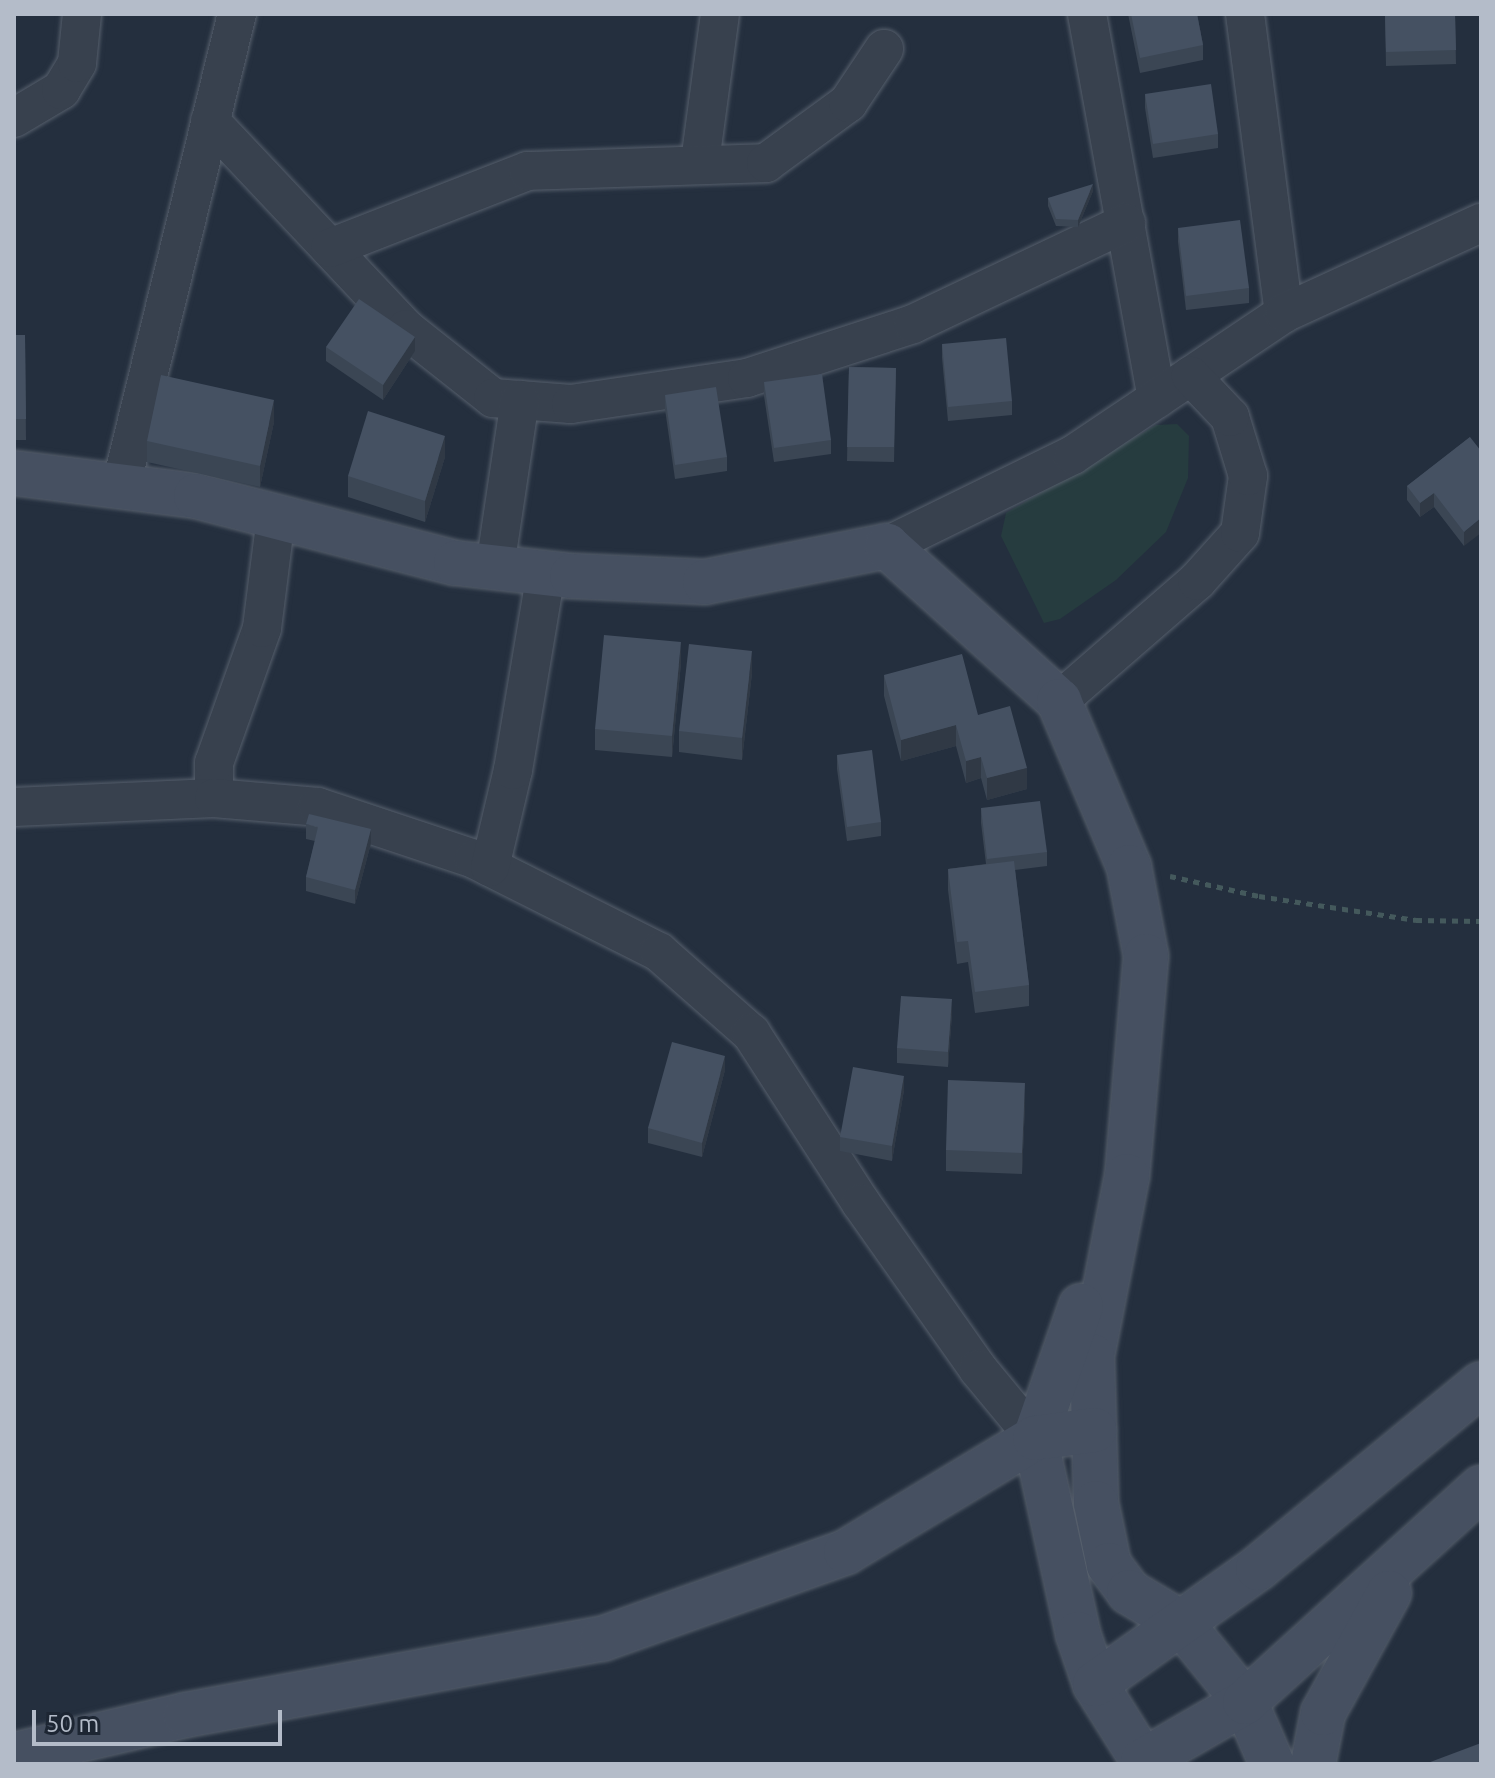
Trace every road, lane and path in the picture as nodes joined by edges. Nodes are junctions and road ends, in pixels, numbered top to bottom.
1 (82, 14) edge
2 (237, 14) edge
3 (720, 14) edge
4 (1087, 14) edge
5 (1245, 14) edge
6 (884, 49) dead end
7 (14, 118) edge
8 (210, 121) junction
9 (700, 162) junction
10 (1126, 223) junction
11 (1481, 223) edge
12 (330, 248) junction
13 (1284, 313) junction
14 (1191, 376) junction
15 (1157, 399) junction
16 (520, 400) junction
17 (14, 473) edge
18 (121, 486) junction
19 (276, 517) junction
20 (887, 546) junction
21 (495, 567) junction
22 (546, 573) junction
23 (1059, 701) junction
24 (214, 798) junction
25 (15, 808) edge
26 (490, 867) junction
27 (1129, 867) junction
28 (1481, 921) edge
29 (1127, 1176) junction
30 (1481, 1384) edge
31 (1094, 1430) junction
32 (1035, 1438) junction
33 (1481, 1488) edge
34 (1415, 1550) junction
35 (1181, 1623) junction
36 (1095, 1684) junction
37 (1245, 1702) junction
38 (14, 1755) edge
39 (1144, 1762) edge
40 (1272, 1764) edge
41 (1313, 1764) edge

1 - 7 street
2 - 8 street
3 - 9 street
4 - 10 street
5 - 13 street
6 - 9 street
8 - 12 street
8 - 18 street
9 - 12 street
10 - 15 street
10 - 16 street
11 - 13 street
12 - 16 street
13 - 14 street
14 - 15 street
14 - 23 street
15 - 20 street
16 - 21 street
17 - 18 street
18 - 19 street
19 - 21 street
19 - 24 street
20 - 22 street
20 - 23 street
21 - 22 street
22 - 26 street
23 - 27 street
24 - 25 street
24 - 26 street
26 - 32 street
27 - 28 path
27 - 29 street
29 - 31 street
29 - 32 street
30 - 35 street
31 - 32 street
31 - 35 street
32 - 36 street
32 - 38 street
33 - 34 street
34 - 37 street
34 - 41 street
35 - 36 street
35 - 37 street
36 - 39 street
37 - 39 street
37 - 40 street

